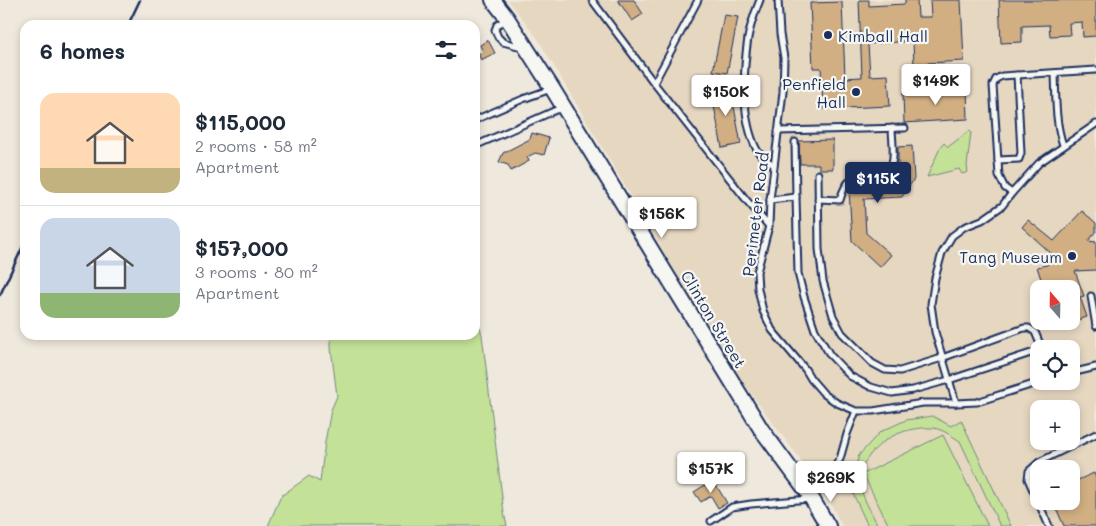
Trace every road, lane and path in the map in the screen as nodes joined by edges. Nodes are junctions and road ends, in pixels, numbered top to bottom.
1 (493, 0) edge
2 (592, 0) edge
3 (698, 0) edge
4 (760, 0) edge
5 (778, 0) edge
6 (1096, 70) edge
7 (1055, 73) junction
8 (1017, 75) junction
9 (654, 83) junction
10 (552, 88) junction
11 (564, 106) junction
12 (480, 118) edge
13 (1096, 124) edge
14 (892, 128) junction
15 (906, 128) dead end
16 (778, 131) junction
17 (795, 142) dead end
18 (480, 144) edge
19 (1063, 146) junction
20 (998, 160) junction
21 (774, 165) junction
22 (818, 174) dead end
23 (1012, 193) junction
24 (796, 197) junction
25 (818, 199) junction
26 (770, 200) junction
27 (769, 226) junction
28 (1091, 296) dead end
29 (1096, 326) edge
30 (942, 358) junction
31 (1096, 368) edge
32 (1080, 371) edge
33 (949, 380) junction
34 (1030, 385) edge
35 (956, 403) junction
36 (856, 410) junction
37 (1096, 434) edge
38 (811, 497) junction
39 (711, 522) dead end
40 (828, 526) edge
41 (1049, 526) edge

1 - 10 street, Clinton Street
2 - 9 lane
3 - 9 lane
4 - 21 lane
5 - 16 lane, Perimeter Road
6 - 7 lane
7 - 8 lane
7 - 19 lane
8 - 20 lane
8 - 20 lane
9 - 27 lane
10 - 11 street, Clinton Street
10 - 12 lane
11 - 18 lane
11 - 38 street, Clinton Street
13 - 19 lane
14 - 15 lane
14 - 16 lane
14 - 25 lane
16 - 21 lane, Perimeter Road
17 - 24 lane
19 - 23 lane
20 - 23 lane
21 - 26 lane, Perimeter Road
22 - 25 lane
23 - 30 lane
24 - 26 lane
24 - 33 lane
25 - 30 lane
26 - 27 lane, Perimeter Road
27 - 36 lane, Perimeter Road
28 - 29 lane
30 - 33 lane
30 - 33 lane
31 - 32 lane
33 - 35 lane
34 - 35 lane, Perimeter Road
35 - 36 lane, Perimeter Road
36 - 38 lane
37 - 41 lane
38 - 39 lane
38 - 40 street, Clinton Street

